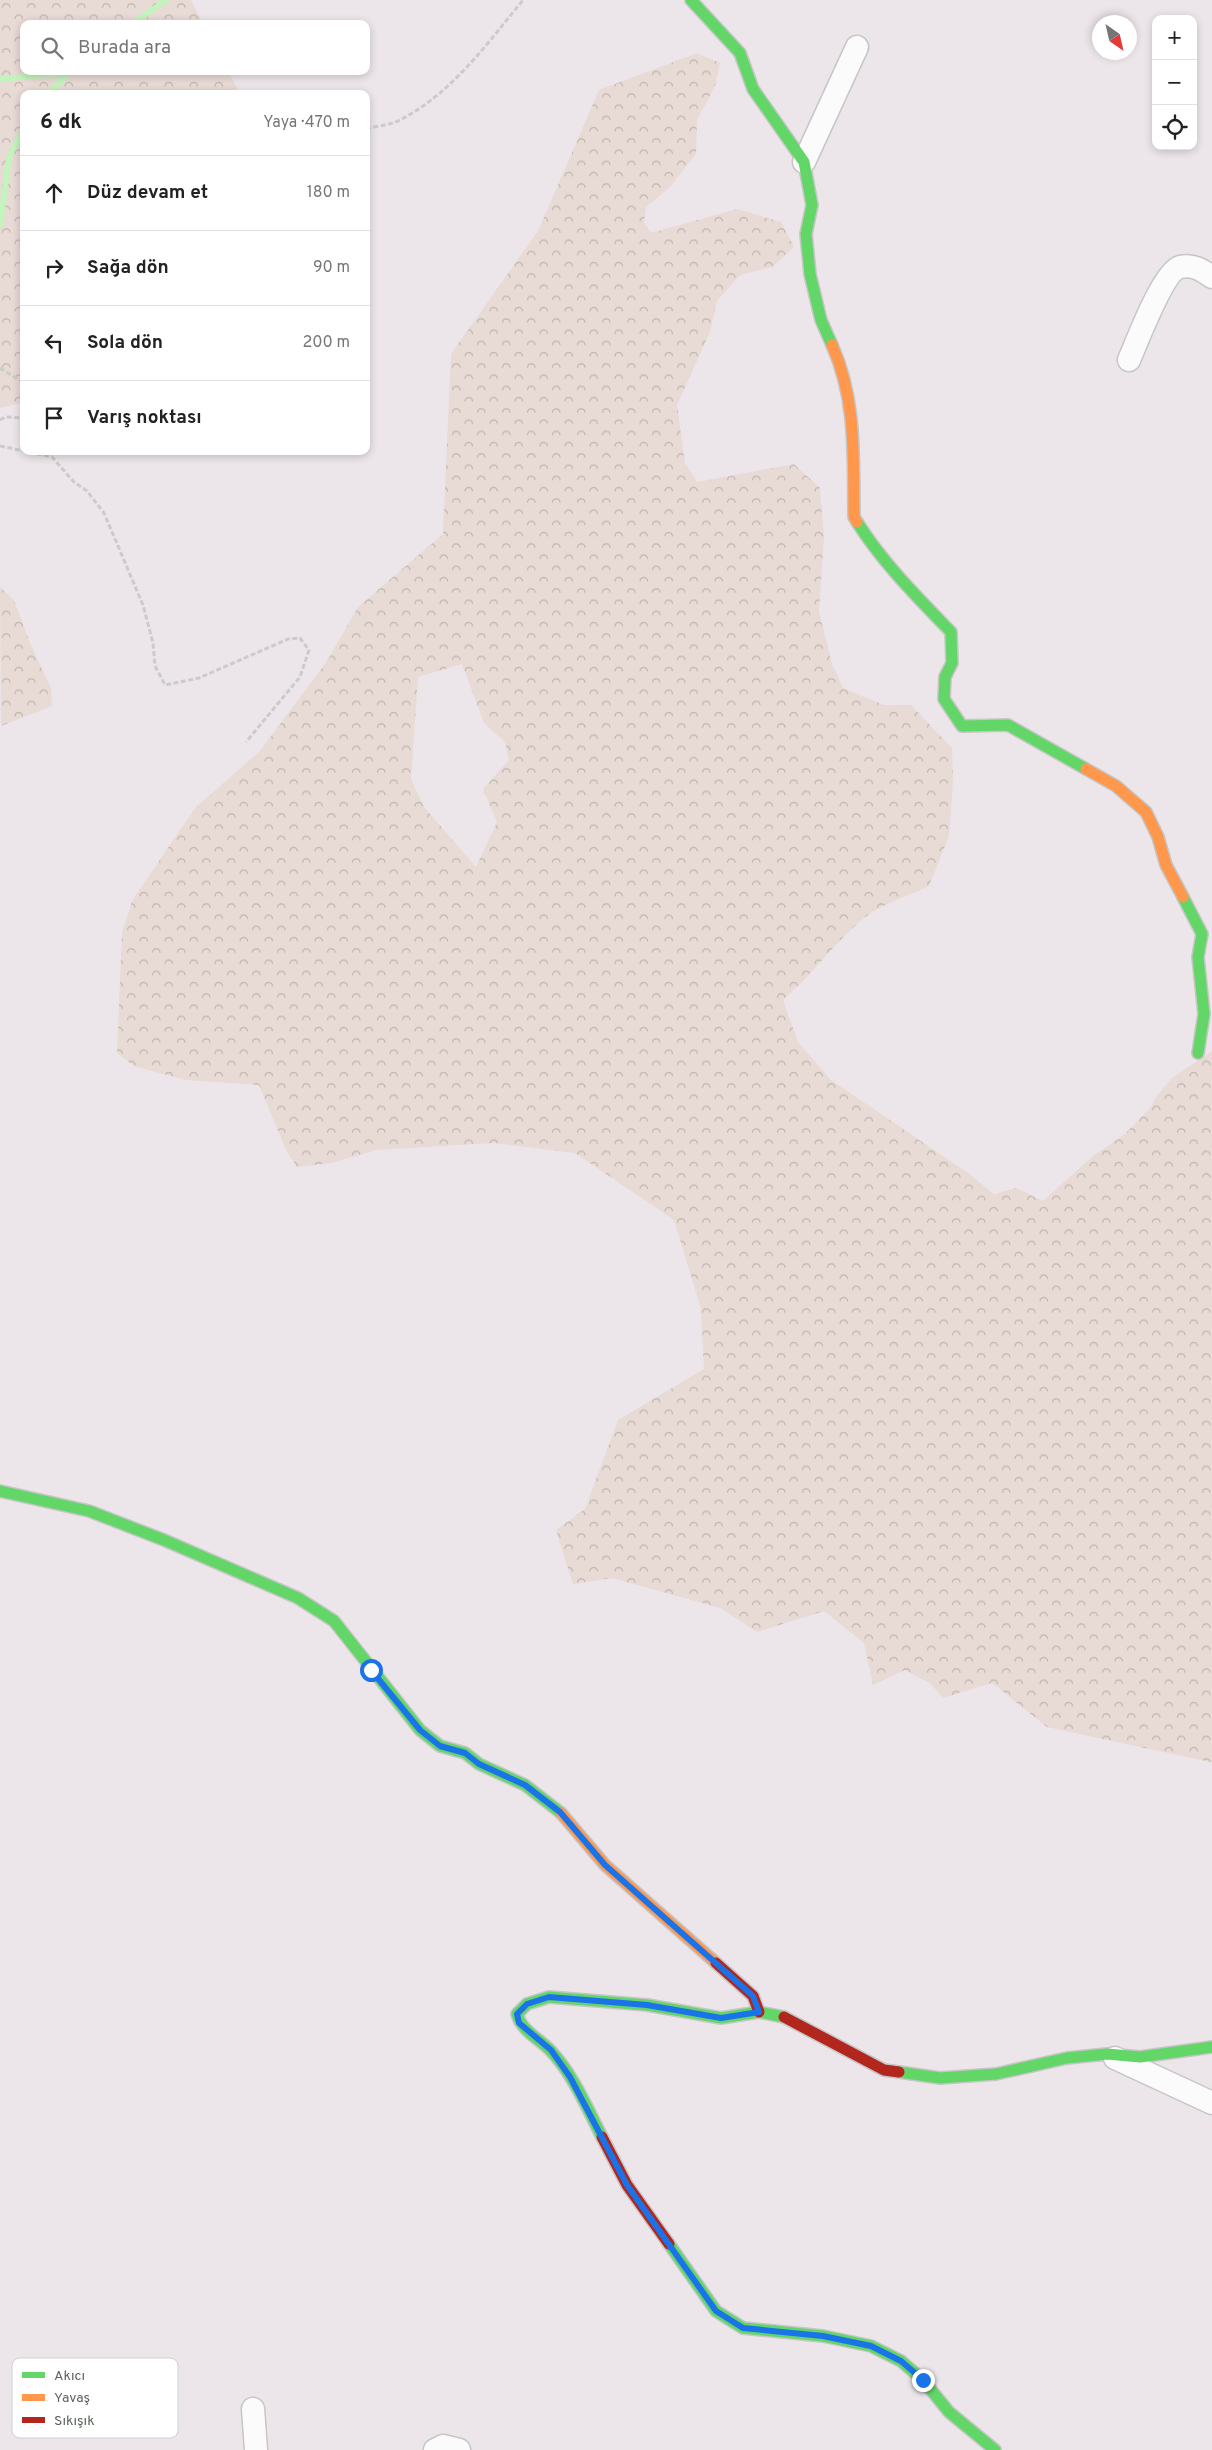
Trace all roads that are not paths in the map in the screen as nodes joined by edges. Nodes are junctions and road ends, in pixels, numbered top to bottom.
1 (692, 0) edge
2 (857, 47) dead end
3 (804, 162) junction
4 (1212, 277) edge
5 (1129, 360) dead end
6 (1198, 1053) dead end
7 (0, 1491) edge
8 (759, 2012) junction
9 (1212, 2047) edge
10 (1108, 2054) junction
11 (1212, 2103) edge
12 (253, 2409) dead end
13 (256, 2450) edge
14 (434, 2450) edge
15 (459, 2450) edge
16 (995, 2450) edge

1 - 3 street
2 - 3 street
3 - 6 street
4 - 5 street
7 - 8 street
8 - 10 street
8 - 16 street
9 - 10 street
10 - 11 street
12 - 13 street
14 - 15 street

